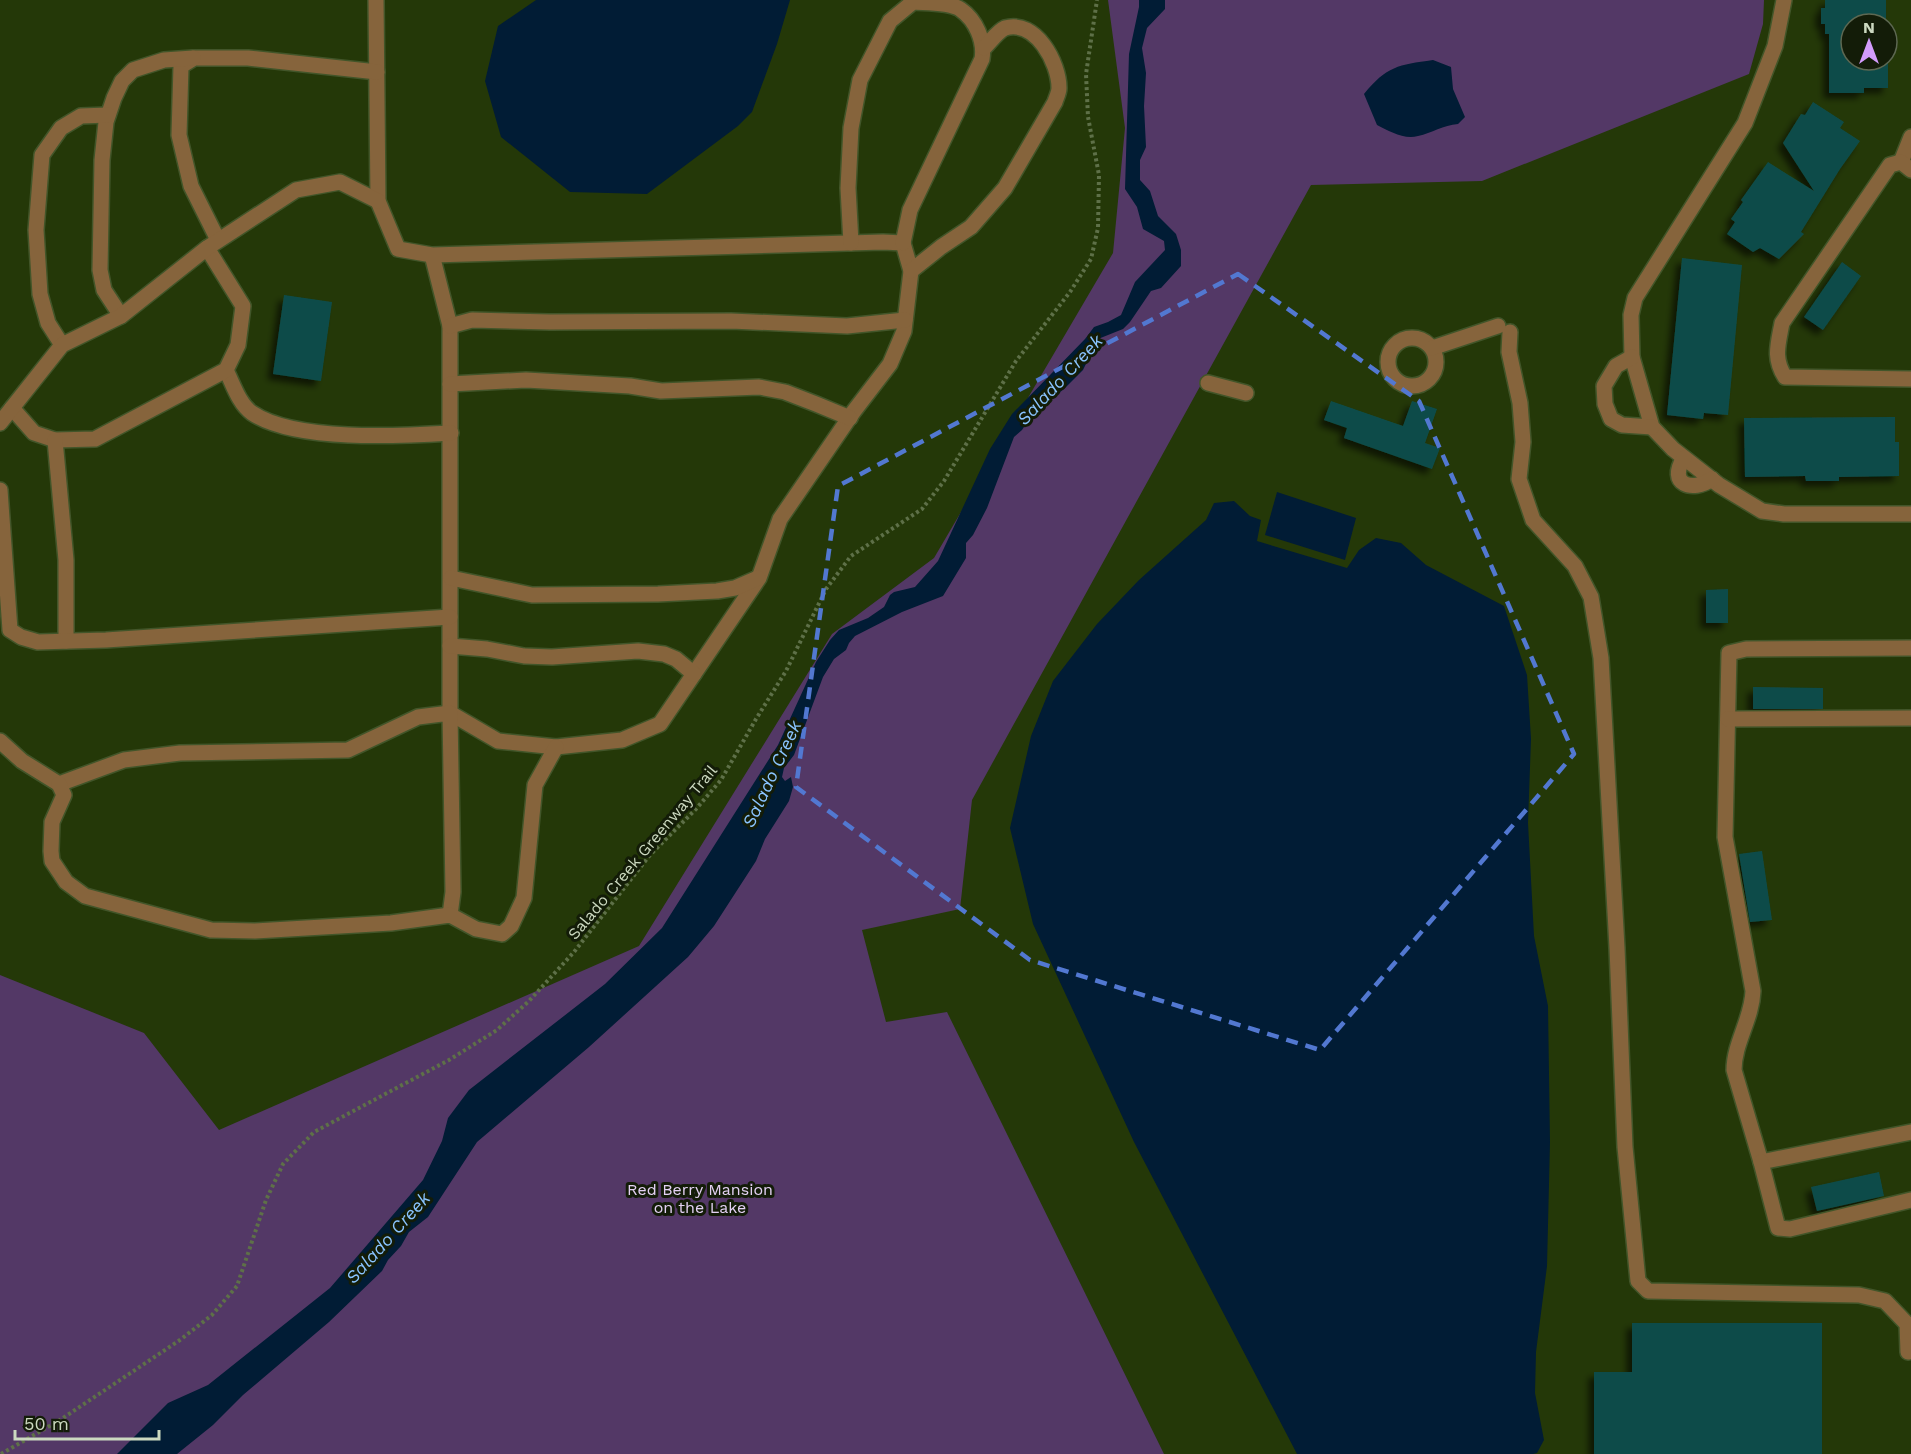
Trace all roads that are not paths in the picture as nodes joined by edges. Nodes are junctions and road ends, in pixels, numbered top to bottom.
1 (376, 0) edge
2 (1784, 0) edge
3 (984, 48) junction
4 (194, 58) junction
5 (377, 72) junction
6 (108, 115) junction
7 (1911, 137) edge
8 (1906, 166) edge
9 (378, 201) junction
10 (851, 243) junction
11 (903, 243) junction
12 (213, 244) junction
13 (432, 255) junction
14 (912, 271) junction
15 (121, 316) junction
16 (905, 320) junction
17 (450, 326) junction
18 (62, 345) junction
19 (1432, 348) dead end
20 (1632, 357) junction
21 (226, 370) junction
22 (1911, 379) edge
23 (1208, 383) dead end
24 (450, 384) junction
25 (1246, 393) dead end
26 (12, 408) junction
27 (850, 418) junction
28 (0, 423) edge
29 (1652, 427) junction
30 (451, 433) junction
31 (55, 440) junction
32 (0, 490) edge
33 (1911, 514) edge
34 (451, 578) junction
35 (759, 578) junction
36 (450, 617) junction
37 (66, 641) junction
38 (450, 646) junction
39 (1911, 648) edge
40 (694, 674) junction
41 (450, 713) junction
42 (1911, 718) edge
43 (1728, 719) junction
44 (0, 741) edge
45 (556, 747) junction
46 (59, 784) junction
47 (450, 915) junction
48 (1911, 1132) edge
49 (1761, 1162) junction
50 (1911, 1200) edge
51 (1908, 1352) dead end

1 - 5 lane
2 - 20 lane
3 - 10 lane
3 - 11 lane
3 - 14 lane
4 - 5 lane
4 - 6 lane
4 - 12 lane
5 - 9 lane
6 - 15 lane
6 - 18 lane
7 - 8 lane
8 - 22 lane
9 - 12 lane
9 - 13 lane
10 - 11 lane
10 - 13 lane
11 - 14 lane
12 - 15 lane
12 - 21 lane
13 - 17 lane
14 - 16 lane
15 - 18 lane
16 - 17 lane
16 - 27 lane
17 - 24 lane
18 - 26 lane
19 - 51 lane
20 - 29 lane
20 - 29 lane
21 - 30 lane
21 - 31 lane
23 - 25 lane
24 - 27 lane
24 - 30 lane
26 - 28 lane
26 - 31 lane
27 - 35 lane
29 - 33 lane
30 - 34 lane
31 - 37 lane
32 - 37 lane
34 - 35 lane
34 - 36 lane
35 - 40 lane
36 - 37 lane
36 - 38 lane
38 - 40 lane
38 - 41 lane
39 - 43 lane
40 - 45 lane
41 - 45 lane
41 - 46 lane
41 - 47 lane
42 - 43 lane
43 - 49 lane
44 - 46 lane
45 - 47 lane
46 - 47 lane
48 - 49 lane
49 - 50 lane

